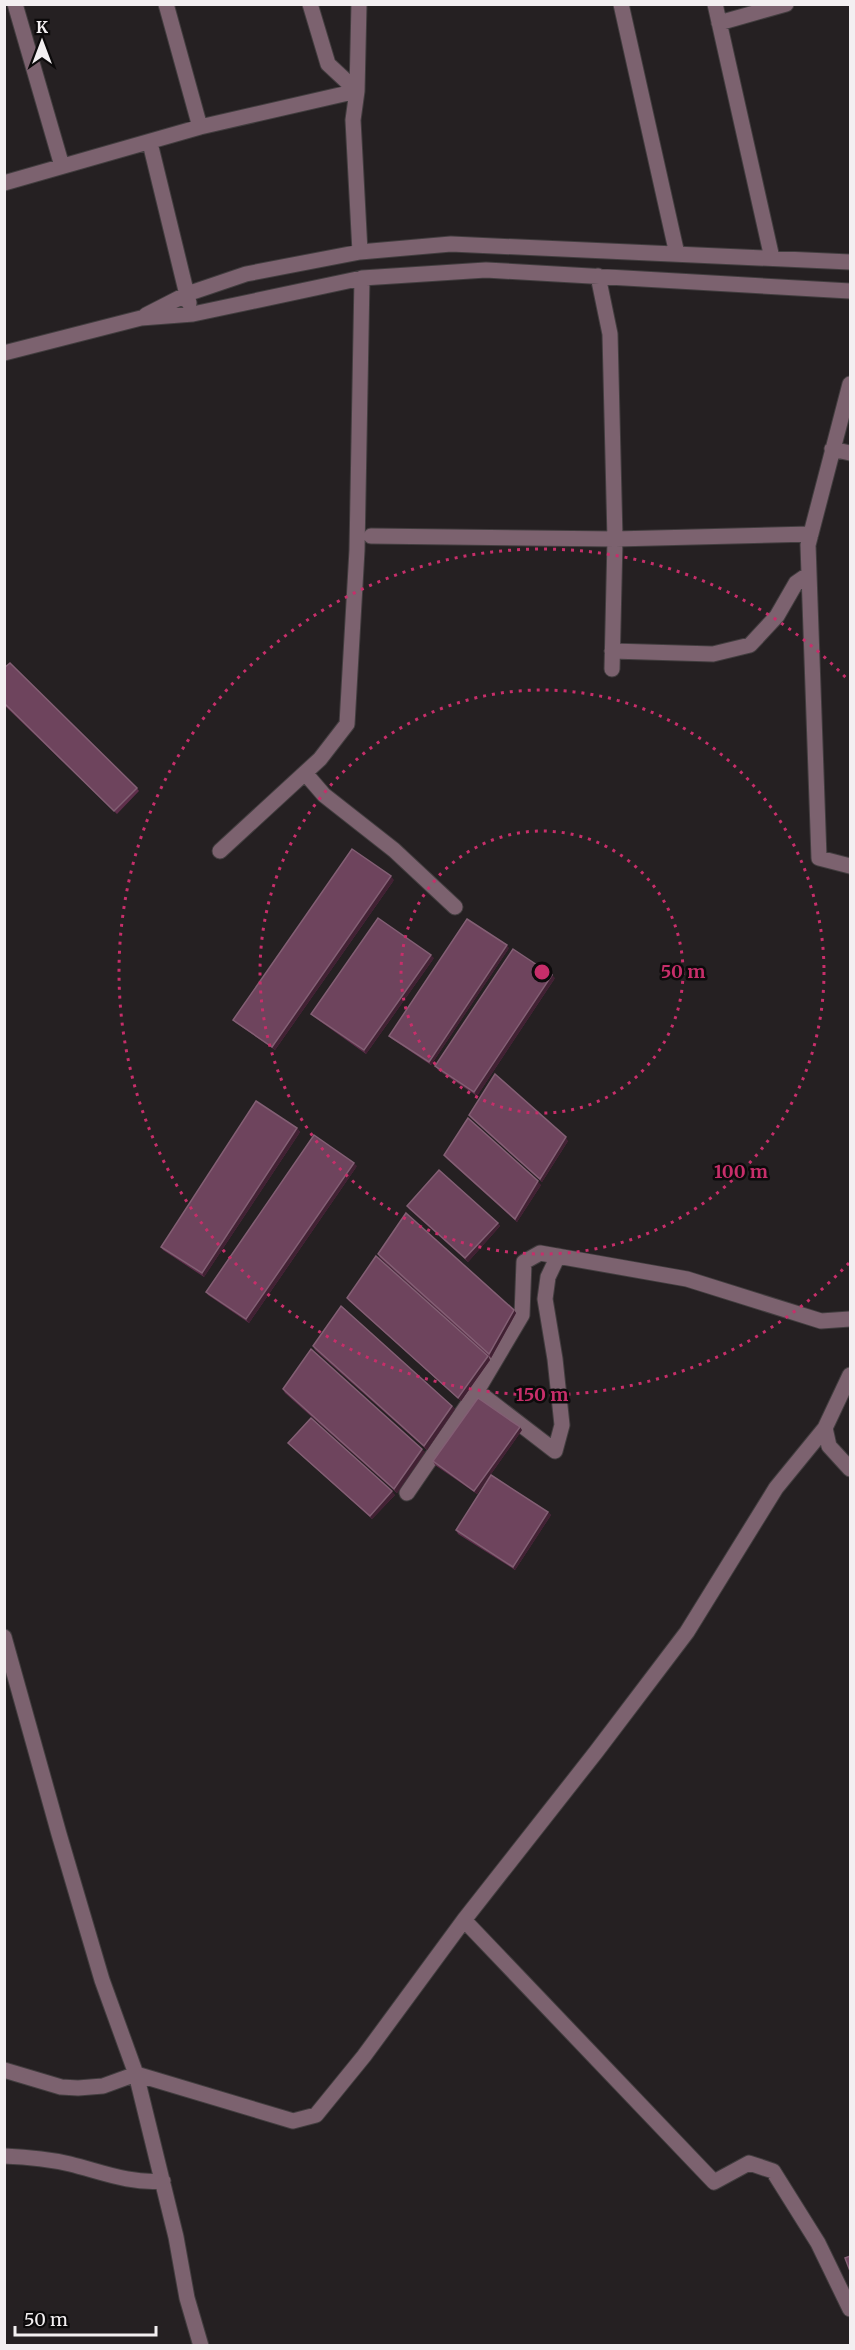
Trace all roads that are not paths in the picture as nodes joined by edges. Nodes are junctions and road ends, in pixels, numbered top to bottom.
1 (15, 4) edge
2 (166, 4) edge
3 (310, 4) edge
4 (359, 4) edge
5 (621, 4) edge
6 (715, 4) edge
7 (786, 4) edge
8 (718, 22) junction
9 (357, 91) junction
10 (200, 127) junction
11 (150, 142) junction
12 (62, 166) junction
13 (4, 183) edge
14 (360, 252) junction
15 (677, 254) junction
16 (772, 258) junction
17 (850, 261) edge
18 (598, 276) junction
19 (362, 278) junction
20 (850, 291) edge
21 (187, 294) junction
22 (193, 314) junction
23 (141, 318) junction
24 (4, 354) edge
25 (850, 384) edge
26 (832, 449) junction
27 (850, 453) edge
28 (811, 534) junction
29 (371, 536) dead end
30 (615, 538) junction
31 (809, 574) junction
32 (612, 651) junction
33 (612, 669) dead end
34 (305, 772) junction
35 (220, 850) dead end
36 (850, 866) edge
37 (455, 907) dead end
38 (558, 1256) junction
39 (850, 1319) edge
40 (850, 1375) edge
41 (477, 1391) junction
42 (825, 1428) junction
43 (850, 1469) edge
44 (407, 1493) dead end
45 (4, 1637) edge
46 (464, 1920) junction
47 (4, 2070) edge
48 (136, 2074) junction
49 (4, 2156) edge
50 (163, 2181) junction
51 (850, 2309) edge
52 (201, 2346) edge

1 - 12 street
2 - 10 street
3 - 9 street
4 - 9 street
5 - 15 street
6 - 8 street
7 - 8 street
8 - 16 street
9 - 10 street
9 - 14 street
10 - 11 street
11 - 12 street
11 - 21 street
12 - 13 street
14 - 15 street
14 - 21 street
15 - 16 street
16 - 17 street
18 - 19 street
18 - 20 street
18 - 30 street
19 - 22 street
19 - 34 street
21 - 22 street
21 - 23 street
22 - 23 street
23 - 24 street
25 - 26 street
26 - 27 street
26 - 28 street
28 - 30 street
28 - 31 street
29 - 30 street
30 - 32 street
31 - 32 street
31 - 36 street
32 - 33 street
34 - 35 street
34 - 37 street
38 - 39 street
38 - 41 street
38 - 41 street
40 - 42 street
41 - 44 street
42 - 43 street
42 - 46 street
45 - 48 street
46 - 48 street
46 - 51 street
47 - 48 street
48 - 50 street
49 - 50 street
50 - 52 street

